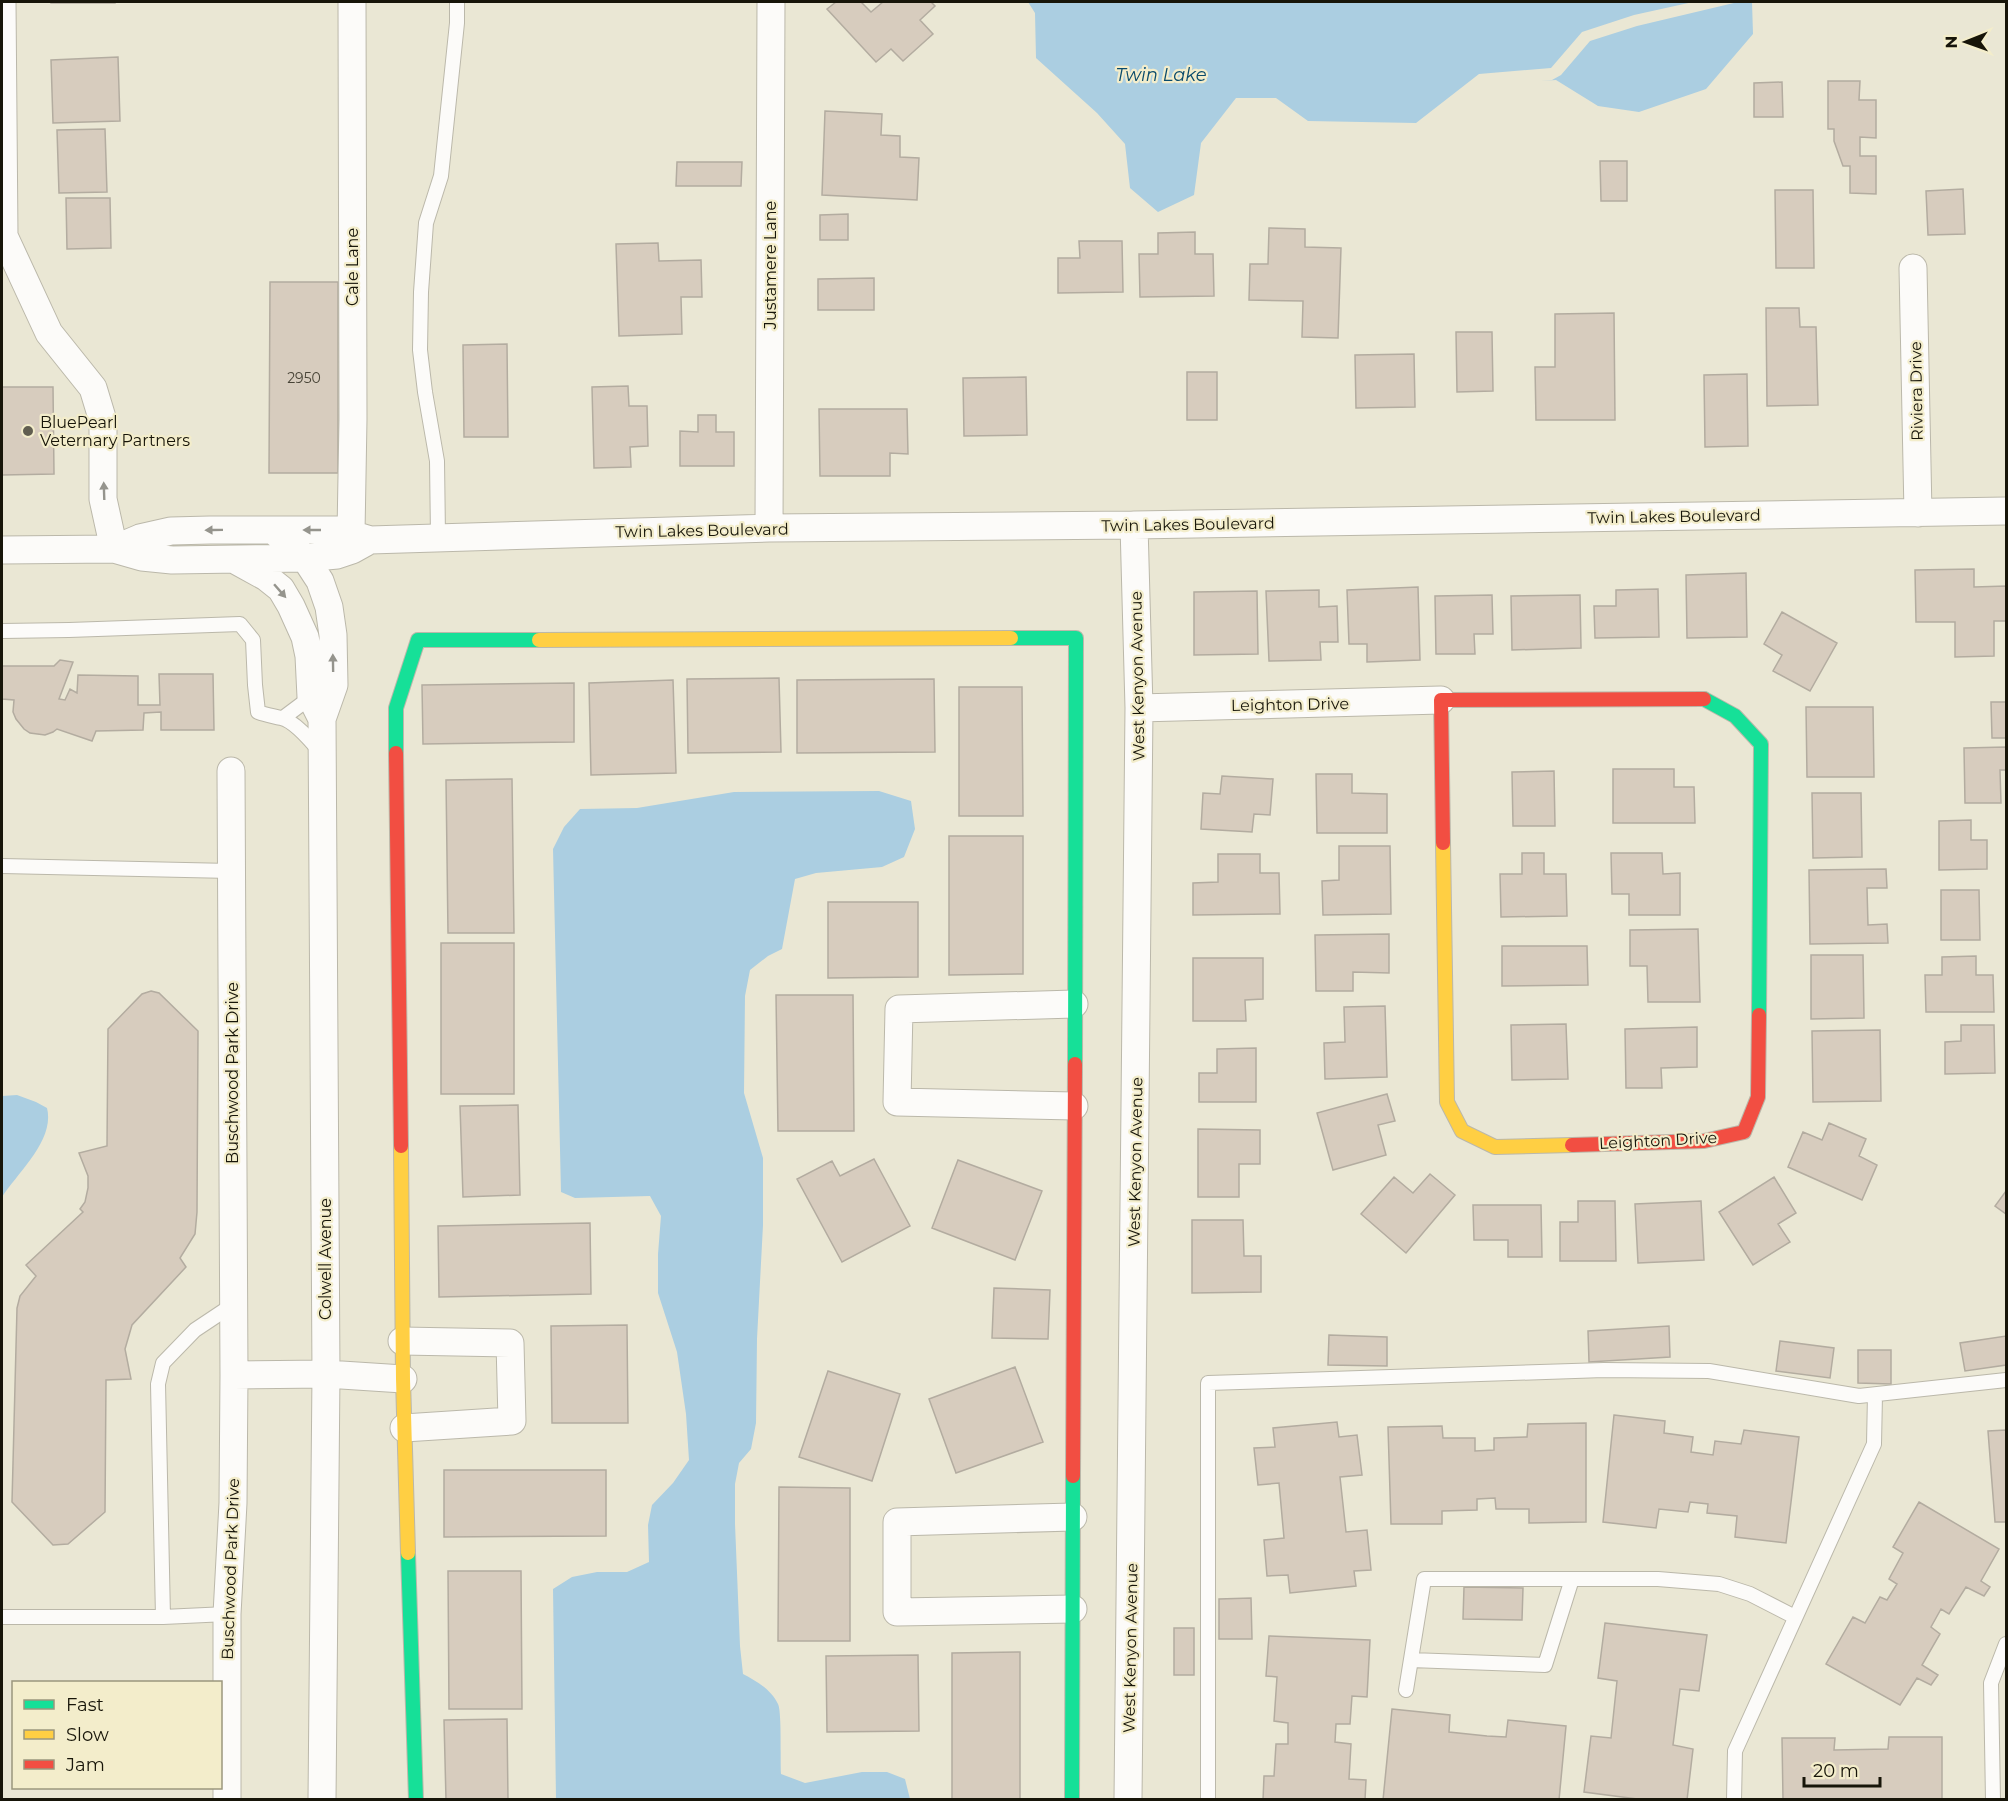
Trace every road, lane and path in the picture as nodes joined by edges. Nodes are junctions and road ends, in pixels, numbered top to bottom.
1 (2, 2) edge
2 (352, 2) edge
3 (457, 2) edge
4 (771, 2) edge
5 (1913, 268) dead end
6 (2007, 511) edge
7 (1918, 513) junction
8 (1134, 525) junction
9 (769, 528) junction
10 (273, 530) junction
11 (360, 536) junction
12 (438, 536) junction
13 (114, 549) junction
14 (2, 550) edge
15 (305, 558) junction
16 (232, 559) junction
17 (2, 631) edge
18 (1441, 700) junction
19 (316, 708) junction
20 (1139, 708) junction
21 (283, 718) junction
22 (322, 754) junction
23 (231, 771) dead end
24 (2, 866) edge
25 (231, 870) junction
26 (1074, 1004) junction
27 (1074, 1106) junction
28 (234, 1304) junction
29 (402, 1341) junction
30 (326, 1374) junction
31 (234, 1376) junction
32 (403, 1379) junction
33 (2007, 1380) edge
34 (1875, 1395) junction
35 (404, 1428) junction
36 (1073, 1517) junction
37 (1572, 1579) junction
38 (1073, 1609) junction
39 (227, 1614) junction
40 (2, 1617) edge
41 (163, 1617) junction
42 (1795, 1617) junction
43 (2007, 1644) edge
44 (1411, 1660) junction
45 (1406, 1690) dead end
46 (227, 1800) edge
47 (322, 1800) edge
48 (416, 1800) edge
49 (1072, 1800) edge
50 (1128, 1800) edge
51 (1208, 1800) edge
52 (1734, 1800) edge
53 (1993, 1800) edge

13 -> 1 street
2 - 11 street, Cale Lane
3 - 12 lane
4 - 9 street, Justamere Lane
5 - 7 street, Riviera Drive
6 - 7 street, Twin Lakes Boulevard
7 - 8 street, Twin Lakes Boulevard
8 - 9 street, Twin Lakes Boulevard
8 - 20 street, West Kenyon Avenue
9 - 12 street, Twin Lakes Boulevard
11 -> 10 street, Twin Lakes Boulevard
10 -> 13 street, Twin Lakes Boulevard
10 - 15 street, Colwell Avenue
11 - 12 street, Twin Lakes Boulevard
11 - 15 street, Twin Lakes Boulevard
13 - 14 street, Twin Lakes Boulevard
13 - 16 street, Twin Lakes Boulevard
15 - 16 street, Twin Lakes Boulevard
19 -> 15 street, Colwell Avenue
16 -> 19 street, Colwell Avenue
17 - 21 lane
18 - 18 street, Leighton Drive
18 - 20 street, Leighton Drive
19 - 21 lane
19 - 22 street, Colwell Avenue
20 - 50 street, West Kenyon Avenue
21 - 22 lane
22 - 30 street, Colwell Avenue
23 - 25 street, Buschwood Park Drive
24 - 25 lane
25 - 28 street, Buschwood Park Drive
26 - 27 street
26 - 27 street
26 - 29 street
27 - 36 street
28 - 31 street, Buschwood Park Drive
28 - 41 lane
29 - 32 street
29 - 35 street
30 - 31 street
30 - 32 street
30 - 47 street, Colwell Avenue
31 - 39 street, Buschwood Park Drive
32 - 35 street
33 - 34 lane
34 - 42 lane
34 - 51 lane
35 - 48 street
36 - 38 street
36 - 38 street
37 - 42 lane
37 - 44 lane
37 - 44 lane
38 - 49 street
39 - 41 lane
39 - 46 street, Buschwood Park Drive
40 - 41 lane
42 - 52 lane
43 - 53 lane
44 - 45 lane

